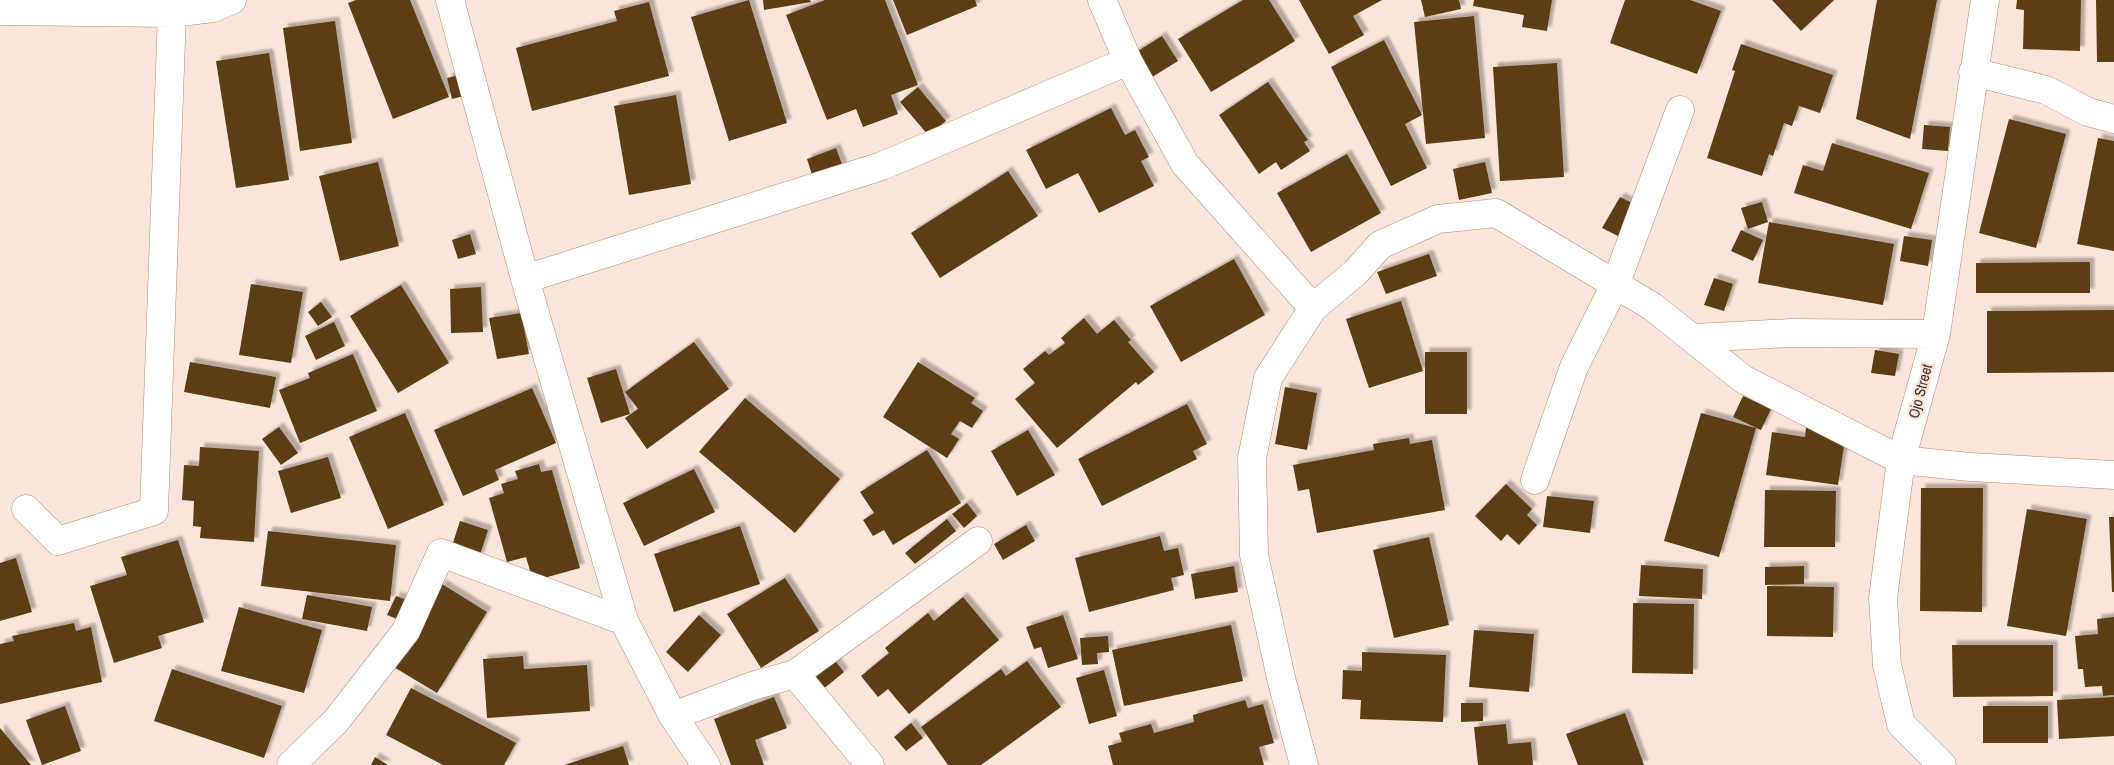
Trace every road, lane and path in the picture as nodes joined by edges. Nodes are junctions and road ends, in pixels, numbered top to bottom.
1 (232, 0) edge
2 (450, 0) edge
3 (1102, 0) edge
4 (1985, 0) edge
5 (0, 11) edge
6 (172, 13) junction
7 (1128, 60) junction
8 (1973, 72) junction
9 (1680, 110) dead end
10 (2114, 119) edge
11 (525, 280) junction
12 (1616, 283) junction
13 (1314, 308) junction
14 (1936, 334) junction
15 (1694, 338) junction
16 (1901, 460) junction
17 (2114, 475) edge
18 (1535, 480) dead end
19 (26, 509) dead end
20 (978, 541) dead end
21 (624, 621) junction
22 (795, 674) junction
23 (673, 716) junction
24 (291, 765) edge
25 (706, 765) edge
26 (870, 765) edge
27 (1304, 765) edge
28 (1942, 765) edge

1 - 6 street
2 - 11 street
3 - 7 street
4 - 8 street, Ojo Street
5 - 6 street
6 - 19 street
7 - 11 street
7 - 13 street
8 - 10 street
8 - 14 street, Ojo Street
9 - 12 street
11 - 21 street
12 - 13 street
12 - 15 street
12 - 18 street
13 - 27 street
14 - 15 street
14 - 16 street, Ojo Street
15 - 16 street
16 - 17 street
16 - 28 street, Ojo Street
20 - 22 street
21 - 23 street
21 - 24 street
22 - 23 street
22 - 26 street
23 - 25 street

